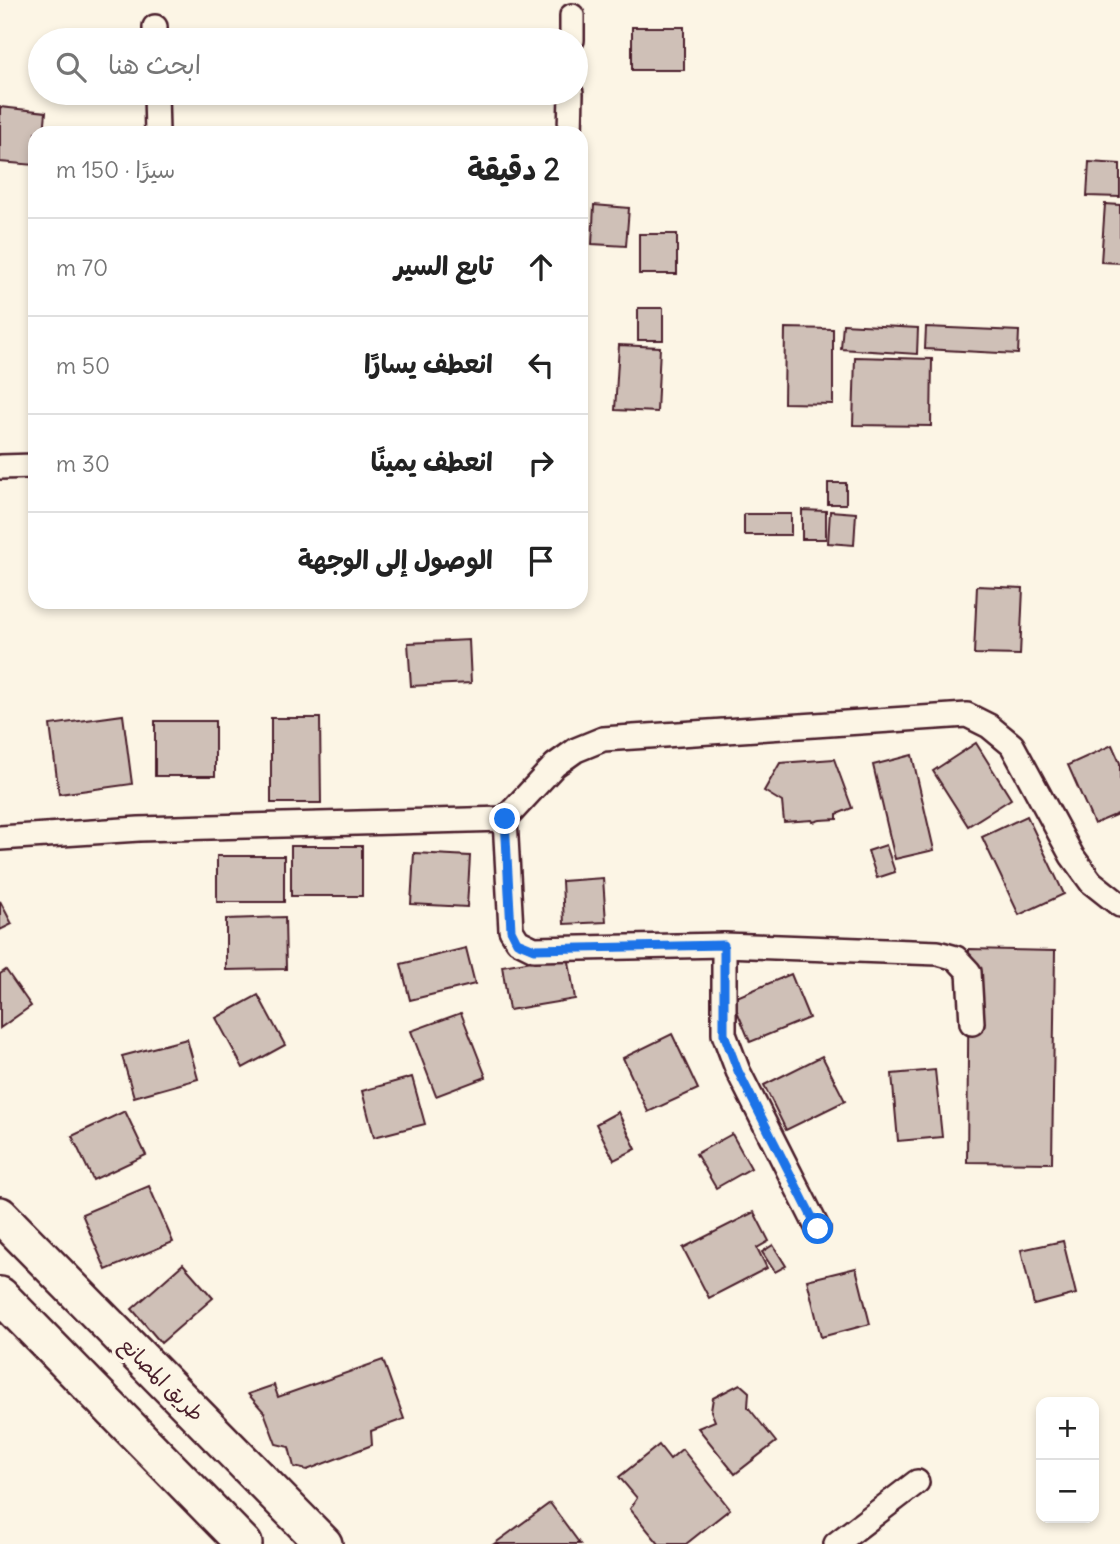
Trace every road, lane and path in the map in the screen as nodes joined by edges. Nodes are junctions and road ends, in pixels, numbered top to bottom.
1 (572, 16) dead end
2 (572, 28) edge
3 (156, 105) edge
4 (571, 105) edge
5 (157, 126) edge
6 (570, 126) edge
7 (28, 466) edge
8 (0, 467) edge
9 (505, 819) junction
10 (0, 838) edge
11 (1120, 905) edge
12 (724, 945) junction
13 (972, 1023) dead end
14 (0, 1215) edge
15 (818, 1229) dead end
16 (0, 1295) edge
17 (917, 1482) dead end
18 (244, 1544) edge
19 (324, 1544) edge
20 (836, 1544) edge

1 - 2 street
3 - 5 street
4 - 6 street
7 - 8 street
9 - 10 street
9 - 11 street
9 - 12 street
12 - 13 street
12 - 15 street
14 - 19 main road, طريق المصانع
16 - 18 main road
17 - 20 street

